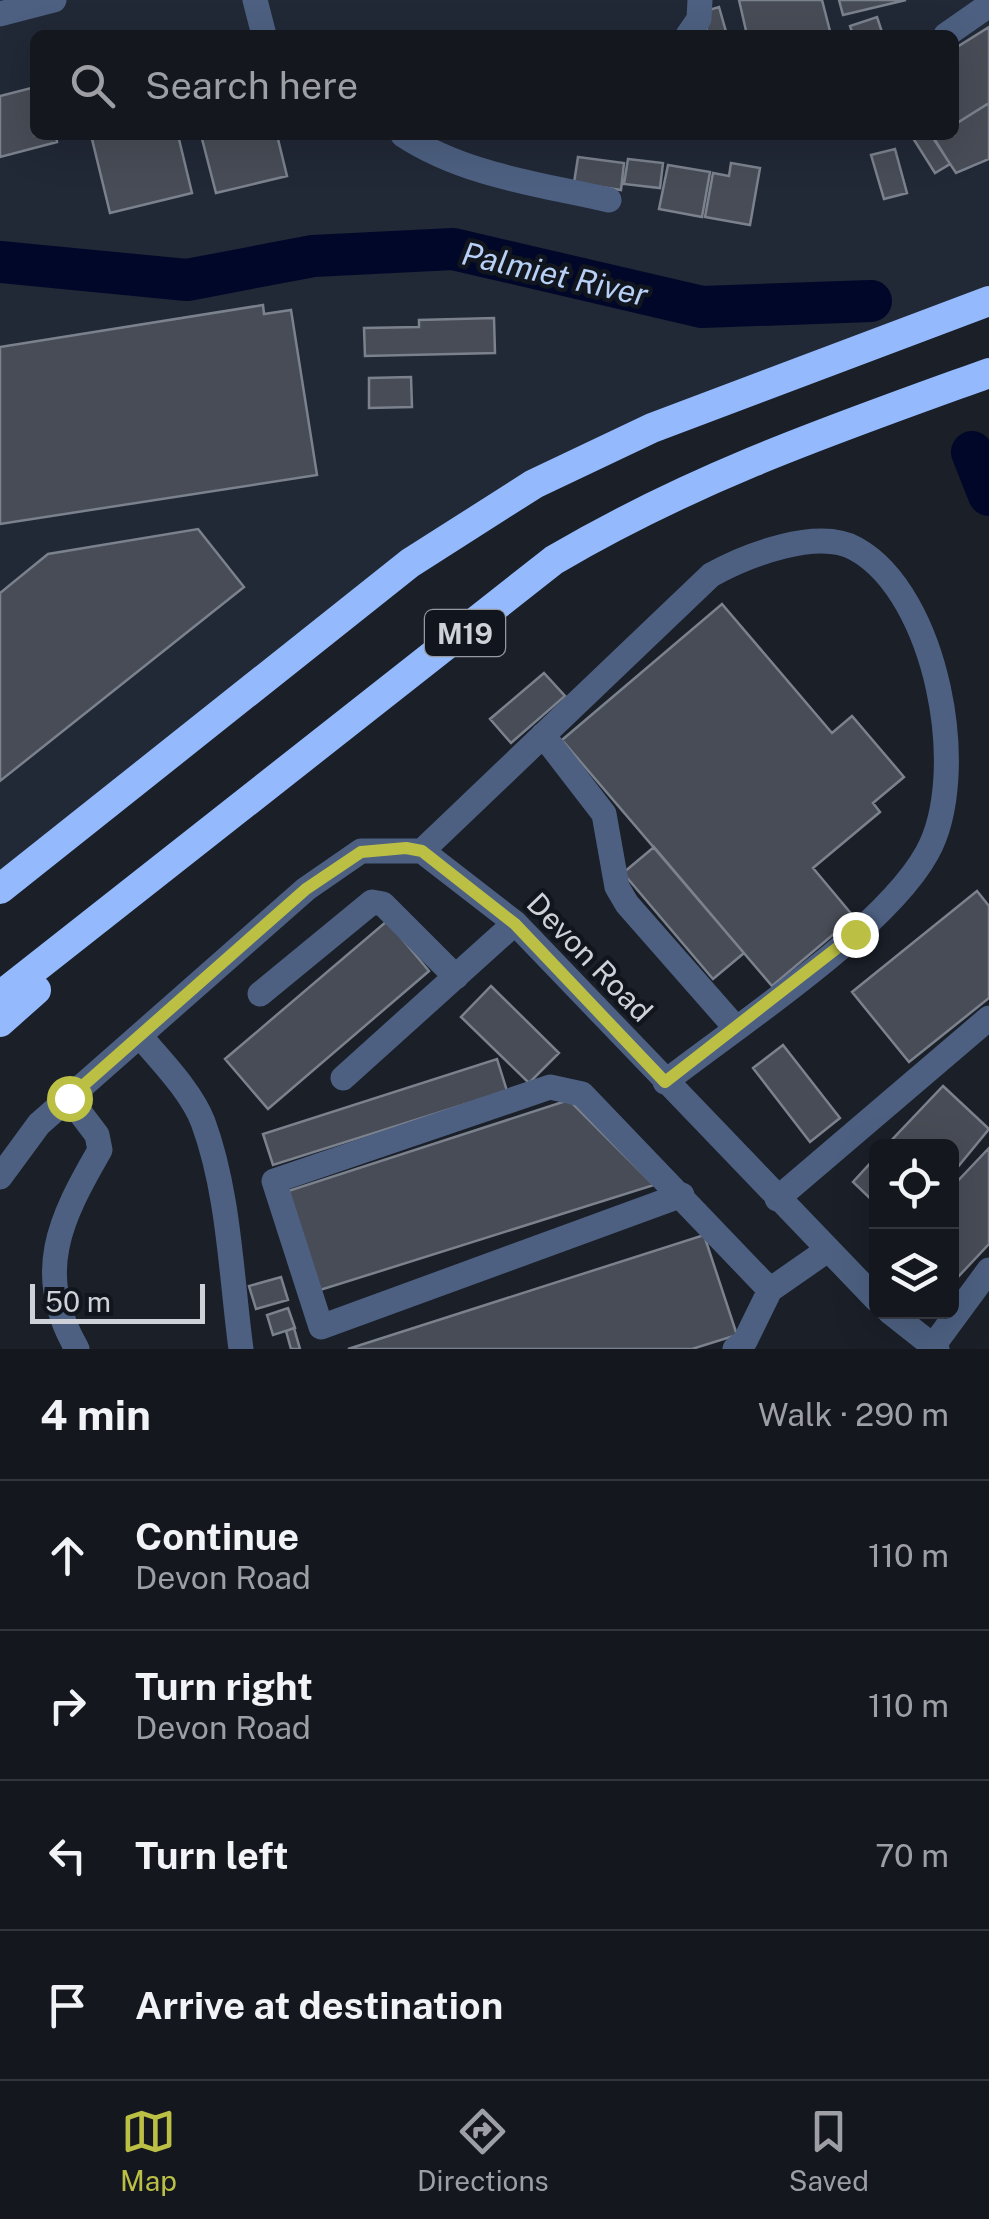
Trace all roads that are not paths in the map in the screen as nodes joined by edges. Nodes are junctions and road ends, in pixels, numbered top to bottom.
1 (54, 0) edge
2 (256, 0) edge
3 (700, 0) edge
4 (989, 5) edge
5 (0, 14) edge
6 (263, 30) edge
7 (692, 30) edge
8 (953, 30) edge
9 (410, 140) edge
10 (609, 200) dead end
11 (989, 301) edge
12 (989, 374) edge
13 (543, 735) junction
14 (422, 851) junction
15 (0, 889) edge
16 (126, 899) junction
17 (515, 924) junction
18 (456, 977) junction
19 (260, 994) dead end
20 (0, 996) edge
21 (989, 1018) edge
22 (0, 1022) edge
23 (735, 1027) junction
24 (140, 1036) junction
25 (342, 1078) dead end
26 (665, 1082) junction
27 (69, 1098) junction
28 (0, 1178) edge
29 (682, 1195) junction
30 (777, 1199) junction
31 (826, 1251) junction
32 (989, 1270) edge
33 (770, 1290) junction
34 (869, 1291) edge
35 (899, 1319) edge
36 (324, 1338) edge
37 (935, 1348) edge
38 (78, 1349) edge
39 (241, 1349) edge
40 (735, 1349) edge

1 - 5 street
2 - 6 street
3 - 7 street
4 - 8 street
9 - 10 street
11 - 15 highway
12 - 16 highway, M19
13 - 14 street
13 - 23 street
13 - 23 street
14 - 17 street, Devon Road
14 - 24 street
16 - 20 highway, M19
16 - 22 highway
17 - 18 street
17 - 26 street, Devon Road
18 - 19 street
18 - 25 street
21 - 30 street
23 - 26 street
24 - 27 street
24 - 39 street
26 - 30 street, Devon Road
27 - 28 street
27 - 38 street
29 - 33 street
29 - 36 street
29 - 36 street
30 - 31 street, Devon Road
31 - 33 street
31 - 34 street, Devon Road
32 - 37 street
33 - 40 street
35 - 37 street

